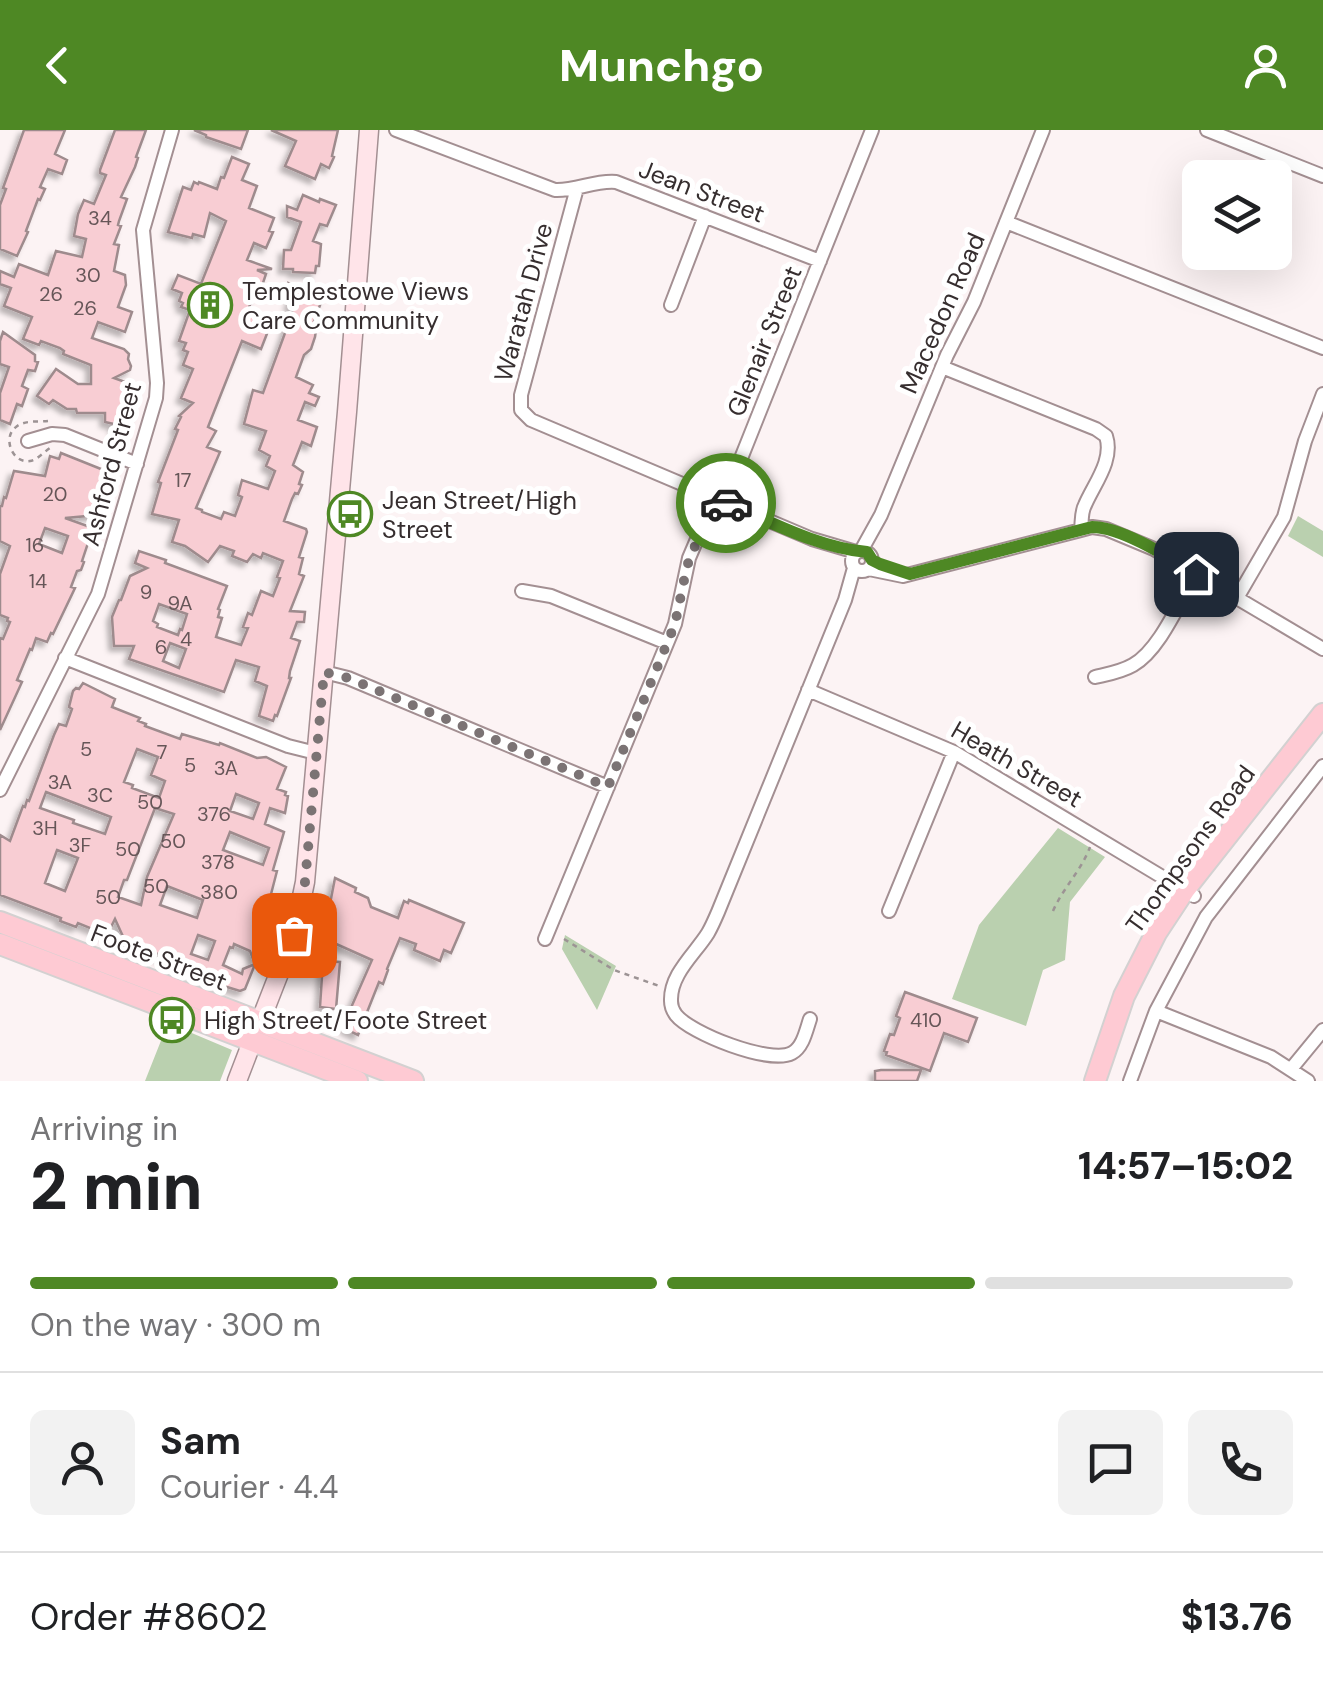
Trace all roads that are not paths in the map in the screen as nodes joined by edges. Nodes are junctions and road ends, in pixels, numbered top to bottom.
1 (172, 130) edge
2 (369, 130) edge
3 (396, 130) edge
4 (872, 130) edge
5 (1043, 130) edge
6 (1207, 130) edge
7 (1323, 176) edge
8 (577, 188) junction
9 (705, 216) junction
10 (1006, 222) junction
11 (820, 261) junction
12 (671, 305) dead end
13 (1323, 348) edge
14 (942, 367) junction
15 (1323, 394) edge
16 (28, 441) dead end
17 (137, 464) junction
18 (718, 500) junction
19 (1087, 528) junction
20 (862, 561) junction
21 (1196, 574) junction
22 (522, 591) dead end
23 (1237, 598) junction
24 (667, 643) junction
25 (1322, 649) edge
26 (65, 658) junction
27 (324, 672) junction
28 (1095, 678) dead end
29 (808, 690) junction
30 (1323, 714) edge
31 (1323, 732) edge
32 (954, 752) junction
33 (316, 753) junction
34 (1323, 766) edge
35 (608, 787) junction
36 (0, 790) edge
37 (1189, 892) junction
38 (889, 911) dead end
39 (0, 922) edge
40 (545, 939) dead end
41 (0, 944) edge
42 (1156, 1011) junction
43 (810, 1020) dead end
44 (1323, 1030) edge
45 (256, 1032) junction
46 (1292, 1069) junction
47 (237, 1081) edge
48 (356, 1081) edge
49 (412, 1081) edge
50 (1095, 1081) edge
51 (1106, 1081) edge
52 (1130, 1081) edge
53 (1308, 1081) edge

1 - 17 street, Ashford Street
2 - 27 main road
3 - 8 street, Jean Street
4 - 11 street, Glenair Street
5 - 10 street, Macedon Road
6 - 7 street
8 - 9 street, Jean Street
8 - 18 street, Waratah Drive
9 - 11 street, Jean Street
9 - 12 street
10 - 13 street
10 - 14 street, Macedon Road
11 - 18 street, Glenair Street
14 - 19 street
14 - 20 street, Macedon Road
15 - 23 street
16 - 17 street
17 - 26 street, Ashford Street
18 - 20 street, Waratah Drive
18 - 24 street, Glenair Street
19 - 20 street, Waratah Drive
19 - 21 street
20 - 29 street, Macedon Road
21 - 23 street
21 - 28 street
22 - 24 street
23 - 25 street
24 - 35 street, Glenair Street
26 - 33 street
26 - 36 street, Ashford Street
27 - 33 main road
27 - 35 street
29 - 32 street, Heath Street
29 - 43 street, Macedon Road
30 - 37 main road, Thompsons Road
31 - 37 main road, Thompsons Road
32 - 37 street, Heath Street
32 - 38 street
33 - 45 main road
34 - 42 street, Thompsons Road
35 - 40 street, Glenair Street
37 - 50 main road, Thompsons Road
37 - 51 main road, Thompsons Road
39 - 45 main road, Foote Street
41 - 45 main road, Foote Street
42 - 46 street
42 - 52 street, Thompsons Road
44 - 46 street
45 - 47 main road
45 - 48 main road, Foote Street
45 - 49 main road, Foote Street
46 - 53 street

